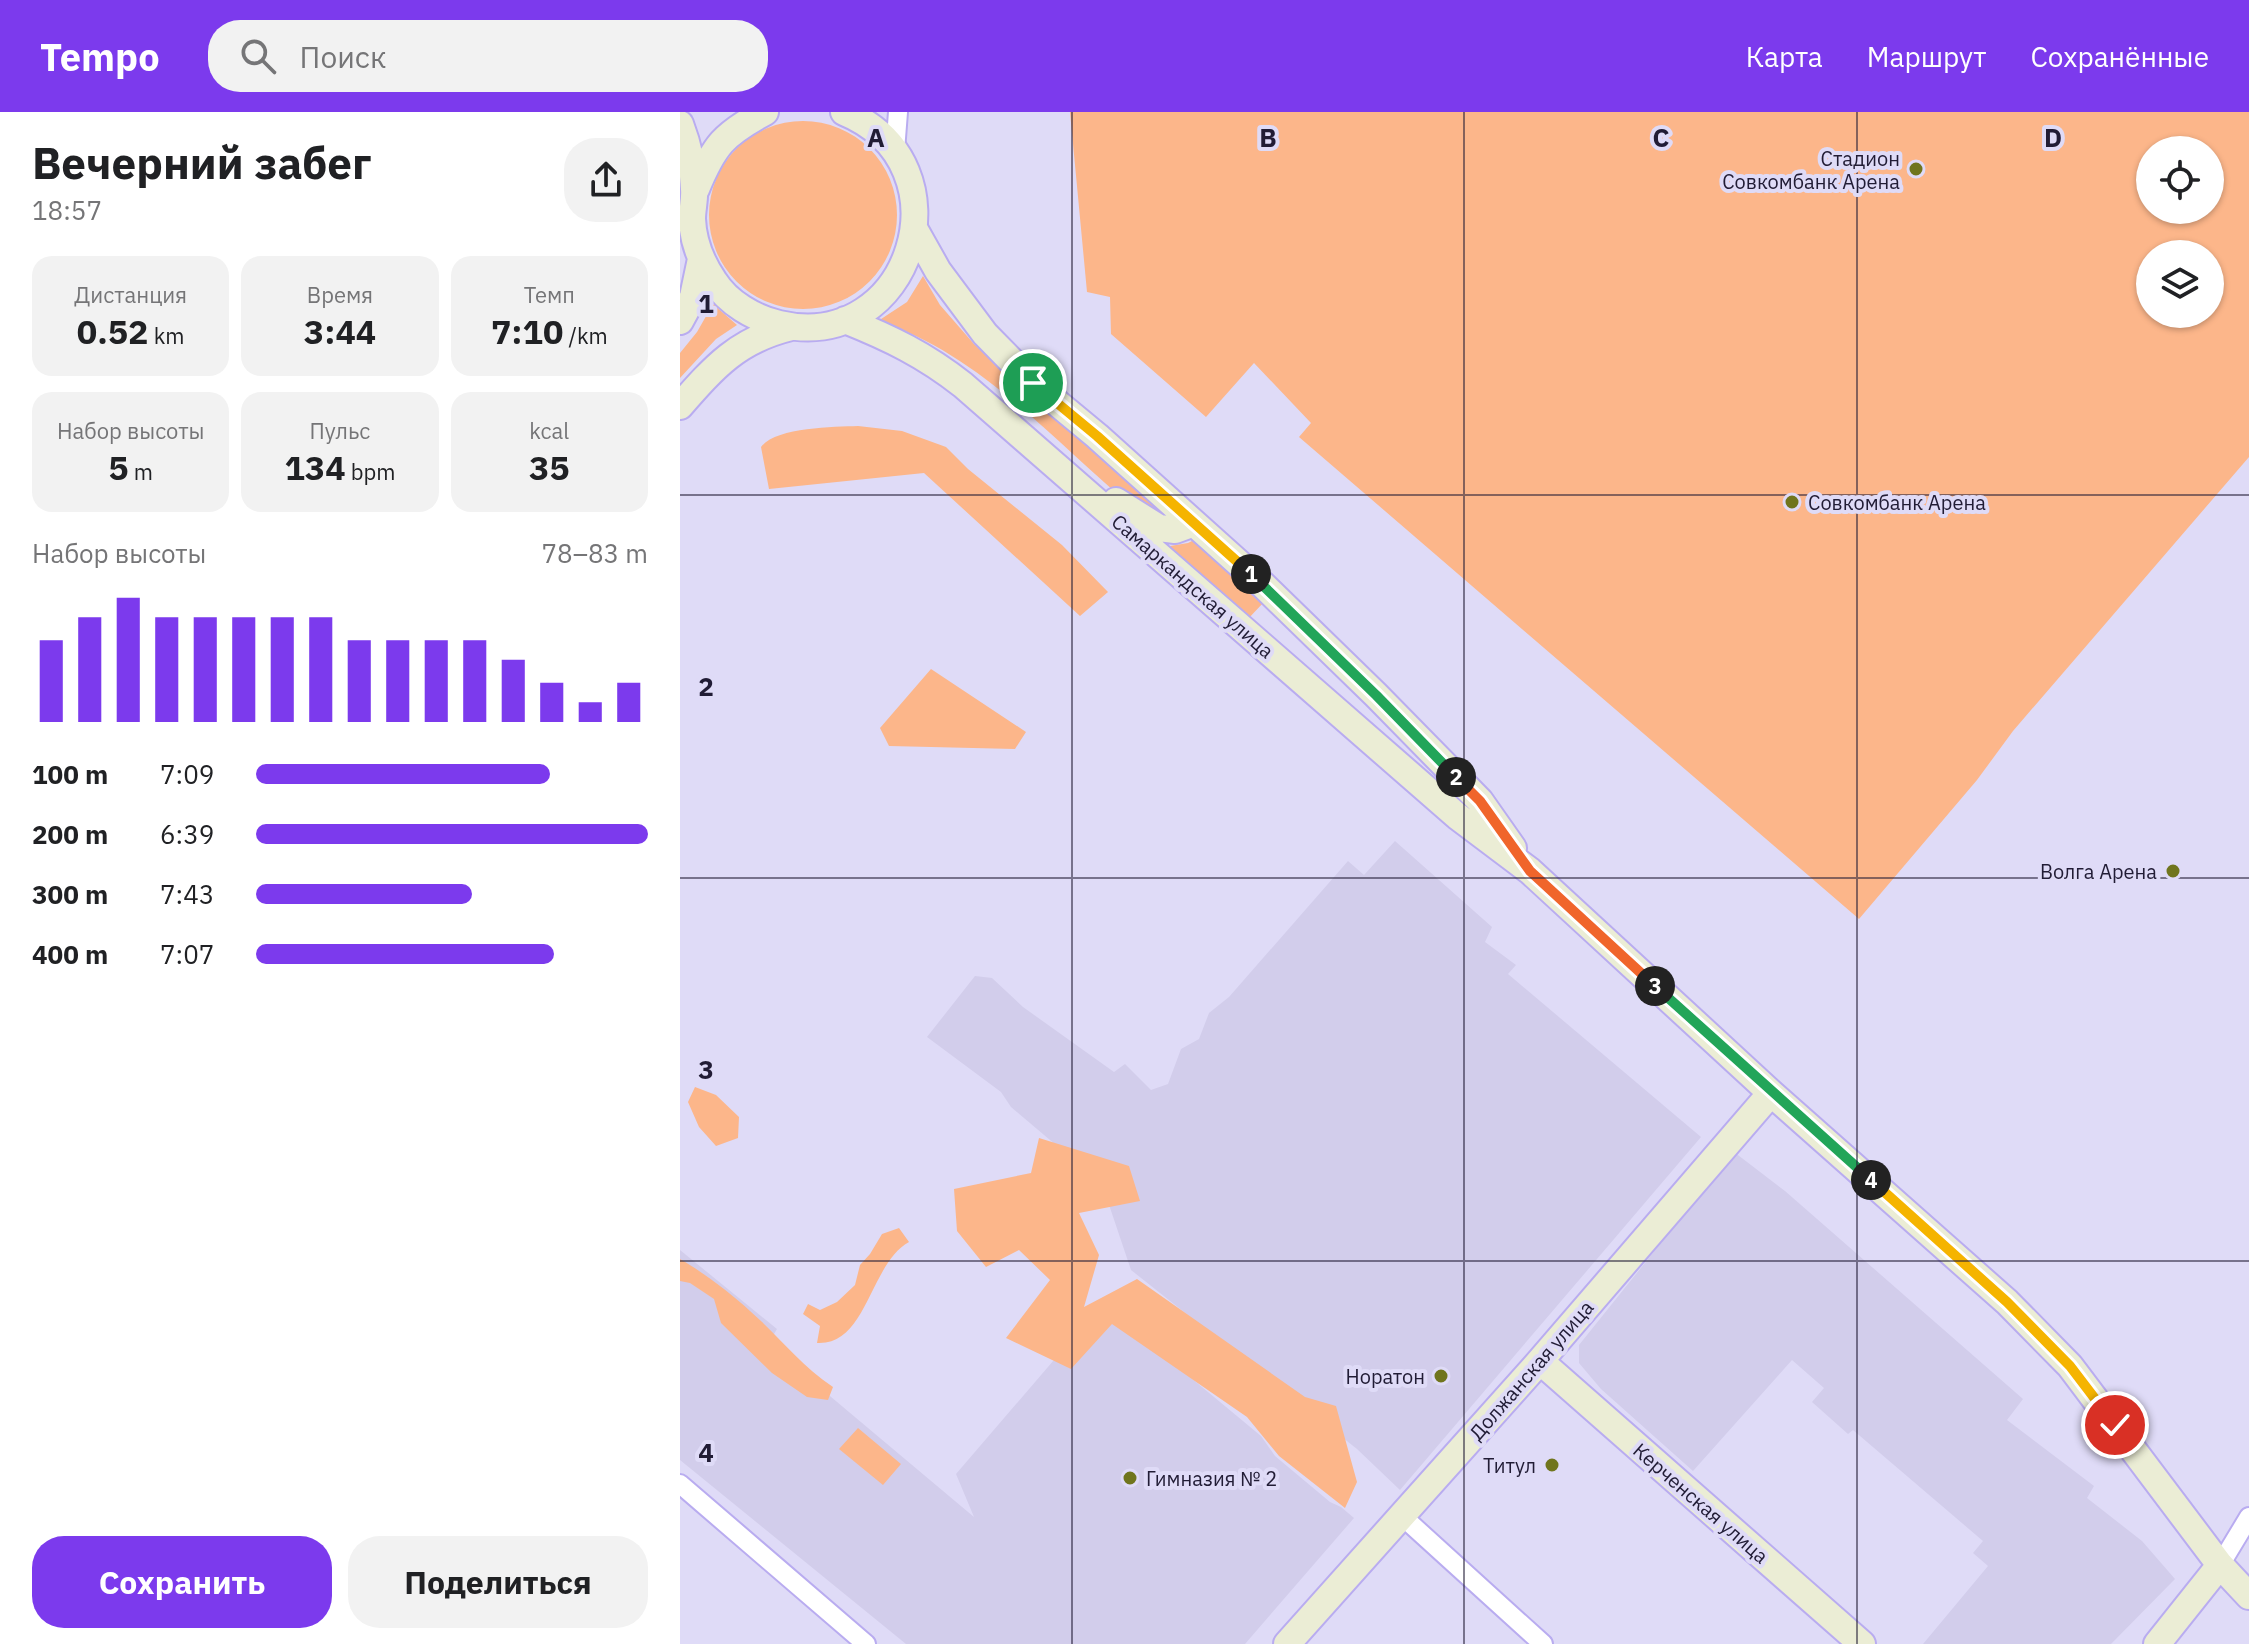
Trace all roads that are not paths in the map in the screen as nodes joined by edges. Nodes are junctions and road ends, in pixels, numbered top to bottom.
1 (765, 112) edge
2 (844, 112) edge
3 (898, 112) edge
4 (680, 124) edge
5 (895, 151) junction
6 (695, 192) junction
7 (915, 230) junction
8 (701, 259) junction
9 (845, 320) junction
10 (680, 321) edge
11 (792, 327) junction
12 (680, 406) edge
13 (1076, 485) junction
14 (1194, 523) junction
15 (1530, 871) junction
16 (1771, 1093) junction
17 (1540, 1361) junction
18 (680, 1484) edge
19 (1402, 1516) junction
20 (2249, 1517) edge
21 (2220, 1565) junction
22 (2249, 1596) edge
23 (866, 1644) edge
24 (1287, 1644) edge
25 (1543, 1644) edge
26 (1862, 1644) edge
27 (2157, 1644) edge

1 - 6 main road
2 - 5 main road
3 - 5 street
4 - 6 main road
5 - 7 main road
6 - 8 main road
7 - 9 main road
7 - 14 main road, Самаркандская улица
8 - 10 main road
8 - 11 main road
9 - 11 main road
9 - 13 main road, Самаркандская улица
11 - 12 main road
13 - 14 main road
13 - 15 main road, Самаркандская улица
14 - 15 main road, Самаркандская улица
15 - 16 main road, Самаркандская улица
16 - 17 main road, Должанская улица
16 - 21 main road, Самаркандская улица
17 - 19 main road, Должанская улица
17 - 26 main road, Керченская улица
18 - 23 street
19 - 24 main road, Должанская улица
19 - 25 street
20 - 21 street
21 - 22 main road, Самаркандская улица
21 - 27 main road

